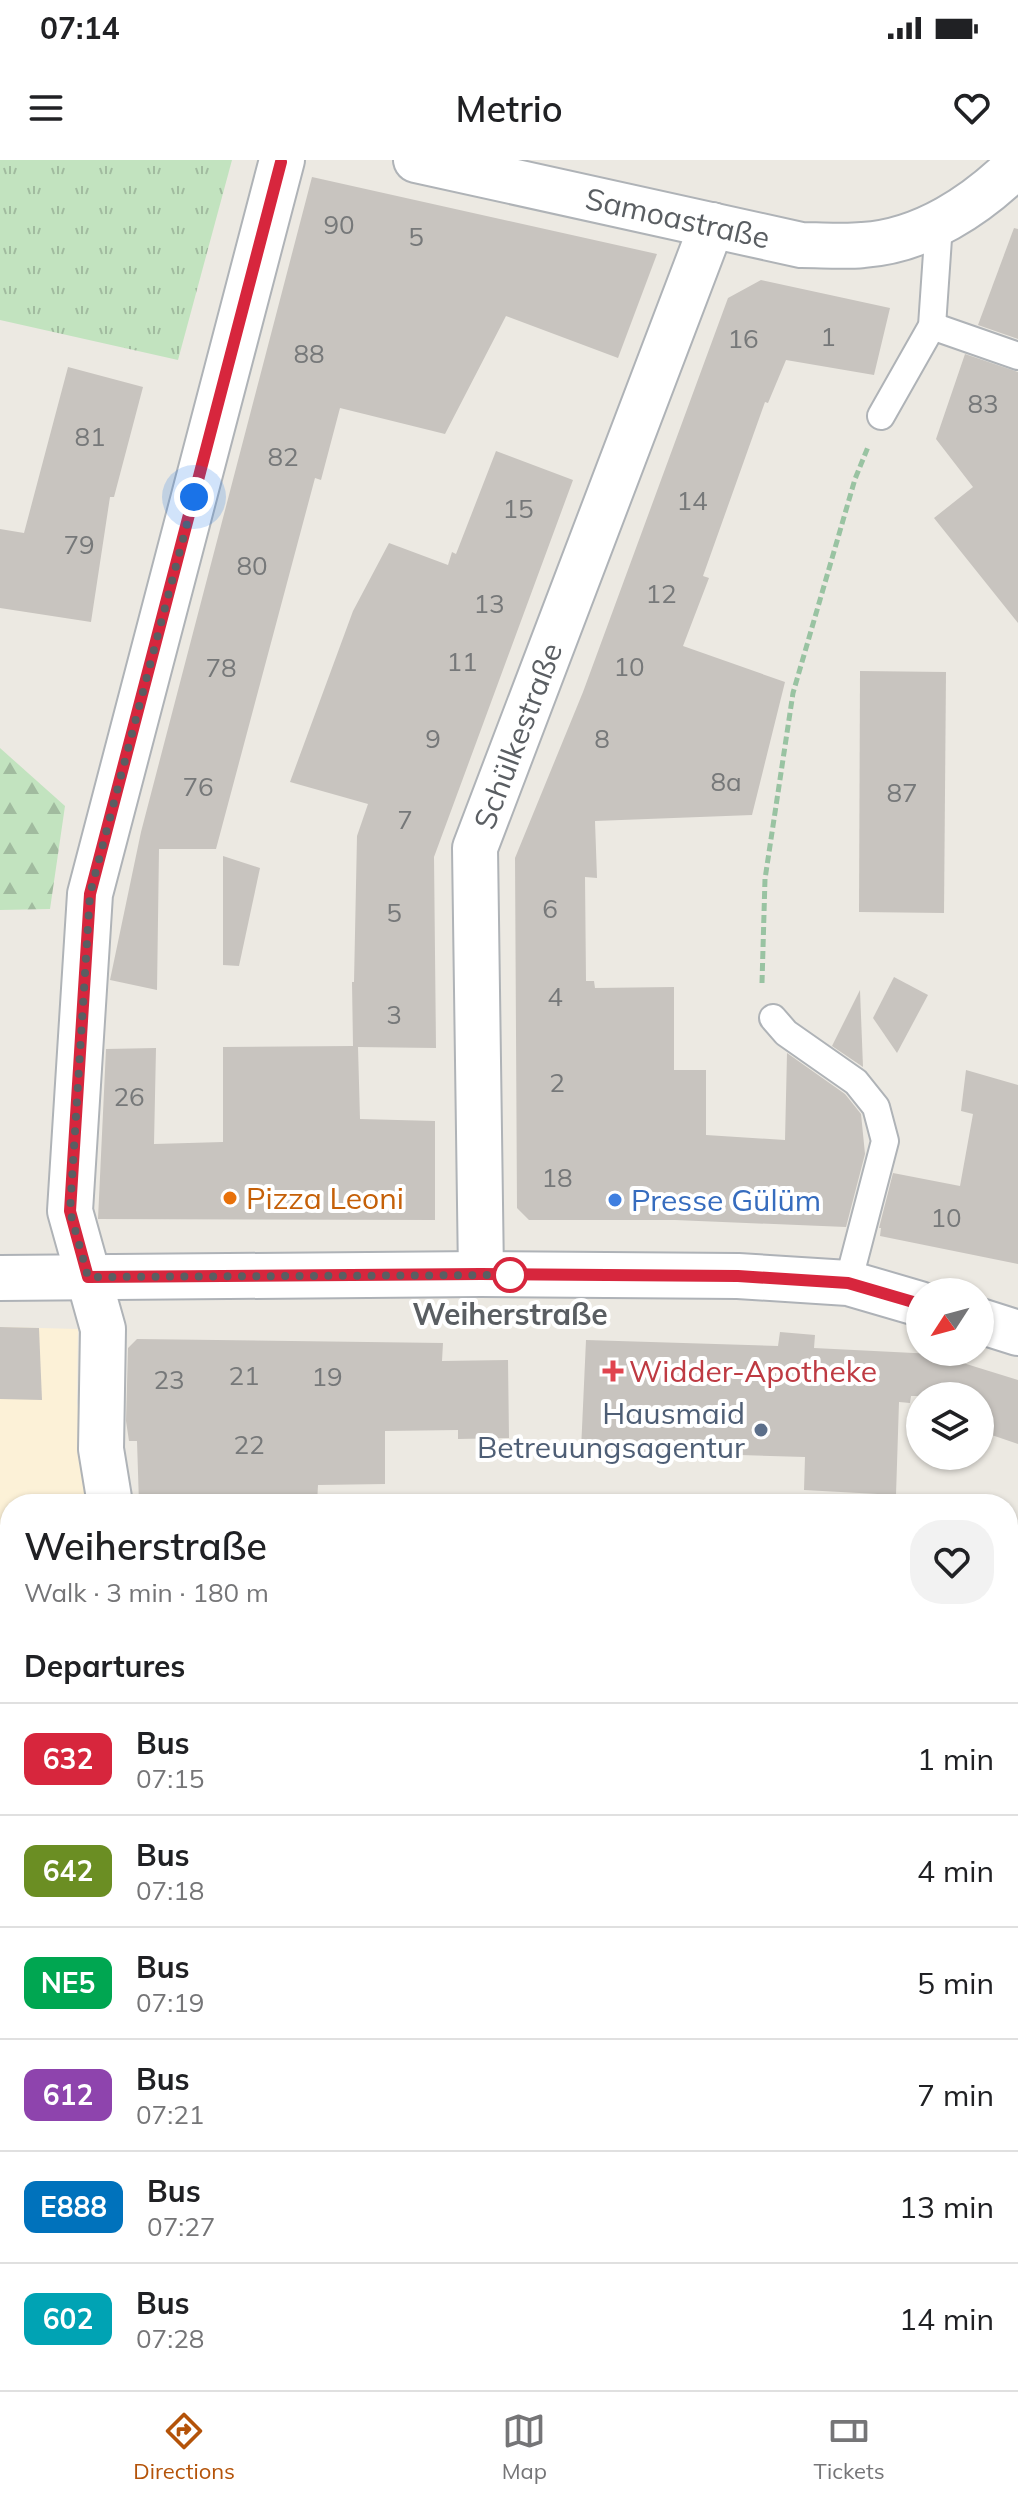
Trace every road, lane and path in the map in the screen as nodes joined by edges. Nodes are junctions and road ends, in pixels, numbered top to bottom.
1 (282, 160) edge
2 (416, 160) edge
3 (1018, 164) edge
4 (939, 224) junction
5 (712, 225) junction
6 (932, 326) junction
7 (1018, 356) edge
8 (881, 416) joint
9 (762, 984) dead end
10 (773, 1018) dead end
11 (481, 1274) junction
12 (88, 1277) junction
13 (0, 1278) edge
14 (848, 1283) junction
15 (906, 1300) edge
16 (994, 1325) edge
17 (1018, 1333) edge
18 (108, 1494) edge

1 - 12 street
2 - 5 street, Samoastraße
3 - 4 street, Samoastraße
4 - 5 street, Samoastraße
4 - 6 lane
5 - 11 street, Schülkestraße
6 - 7 lane
6 - 8 lane
8 - 9 path
10 - 14 lane
11 - 12 street
11 - 14 street
12 - 13 street
12 - 18 street
14 - 15 street
16 - 17 street

